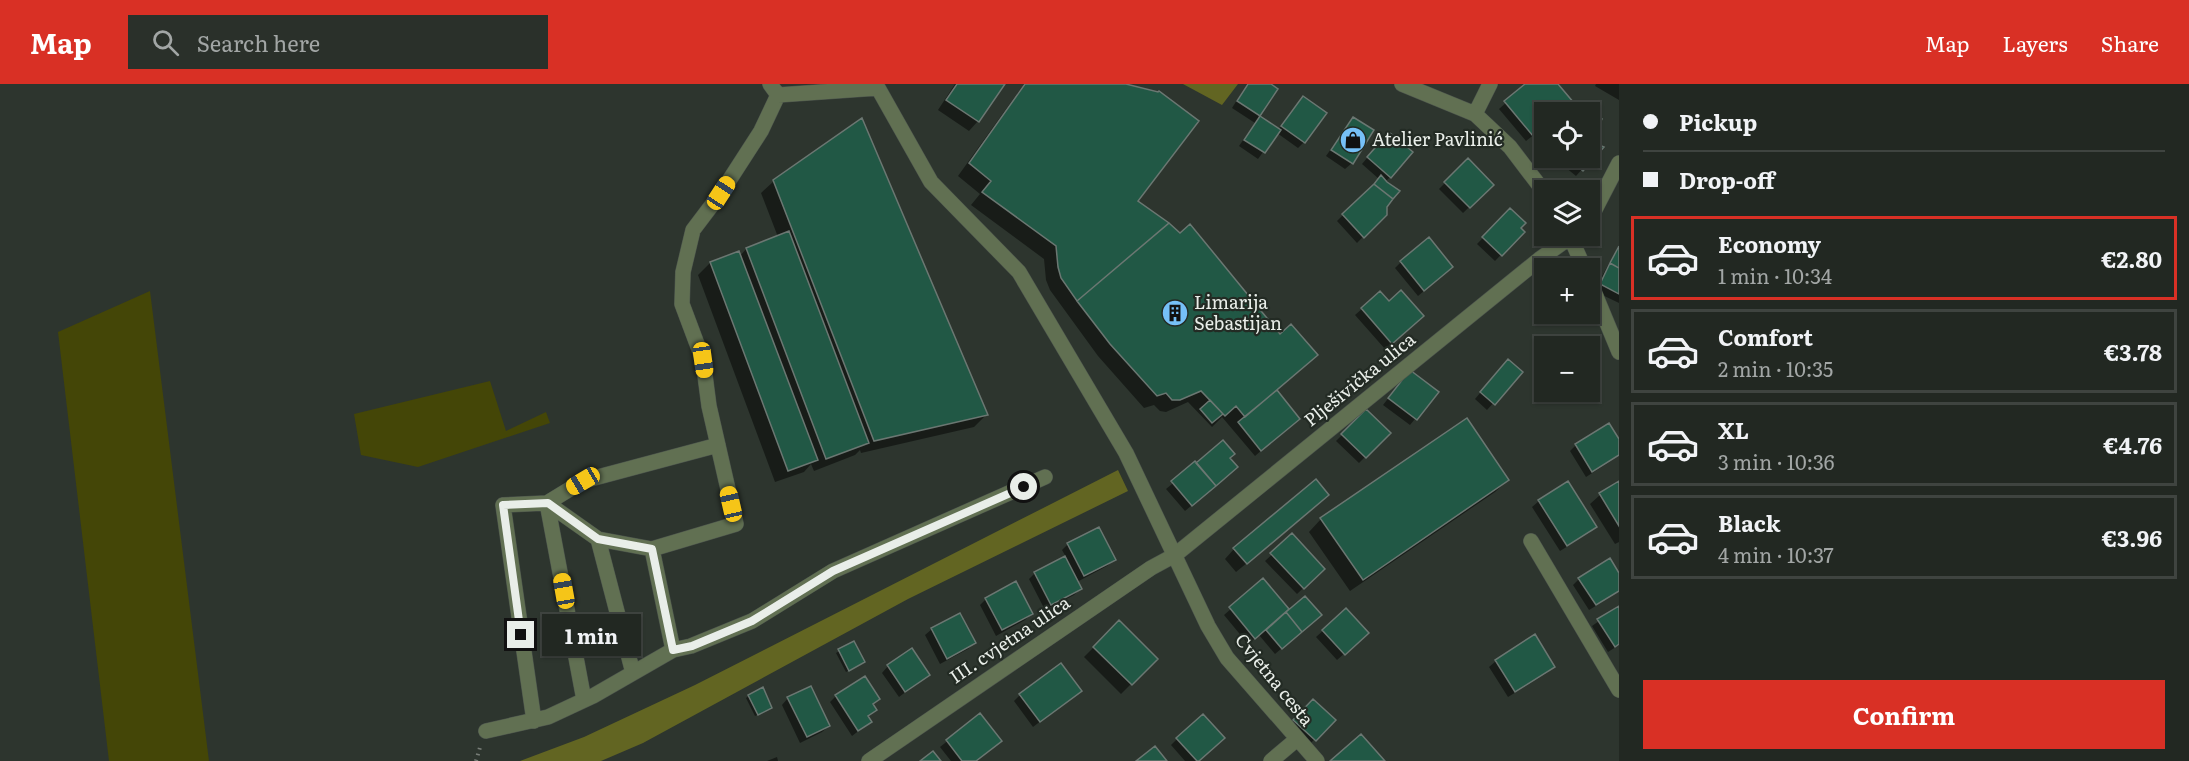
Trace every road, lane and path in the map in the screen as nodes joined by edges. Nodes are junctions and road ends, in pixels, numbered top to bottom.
1 (1402, 84) edge
2 (1490, 84) edge
3 (774, 90) edge
4 (1475, 114) junction
5 (1619, 162) edge
6 (1535, 180) edge
7 (1600, 199) edge
8 (1557, 246) edge
9 (1600, 306) edge
10 (1619, 352) edge
11 (718, 445) junction
12 (1045, 477) dead end
13 (548, 503) junction
14 (598, 539) junction
15 (1531, 541) dead end
16 (652, 549) junction
17 (1175, 555) junction
18 (673, 650) junction
19 (633, 673) junction
20 (1619, 690) edge
21 (584, 700) junction
22 (534, 721) junction
23 (486, 731) dead end
24 (1297, 739) junction
25 (869, 761) edge
26 (1271, 761) edge
27 (1317, 761) edge

1 - 4 street
2 - 4 street
3 - 11 street
3 - 17 street, Cvjetna cesta
4 - 6 street
5 - 7 street
8 - 17 street, Plješivička ulica
9 - 10 street
11 - 13 street
11 - 16 street
12 - 18 street
13 - 14 street
13 - 21 street
13 - 22 street
14 - 16 street
14 - 19 street
15 - 20 street
16 - 18 street
17 - 24 street, Cvjetna cesta
17 - 25 street, III. cvjetna ulica
18 - 19 street
19 - 21 street
21 - 22 street
22 - 23 street
24 - 26 street
24 - 27 street, Cvjetna cesta

